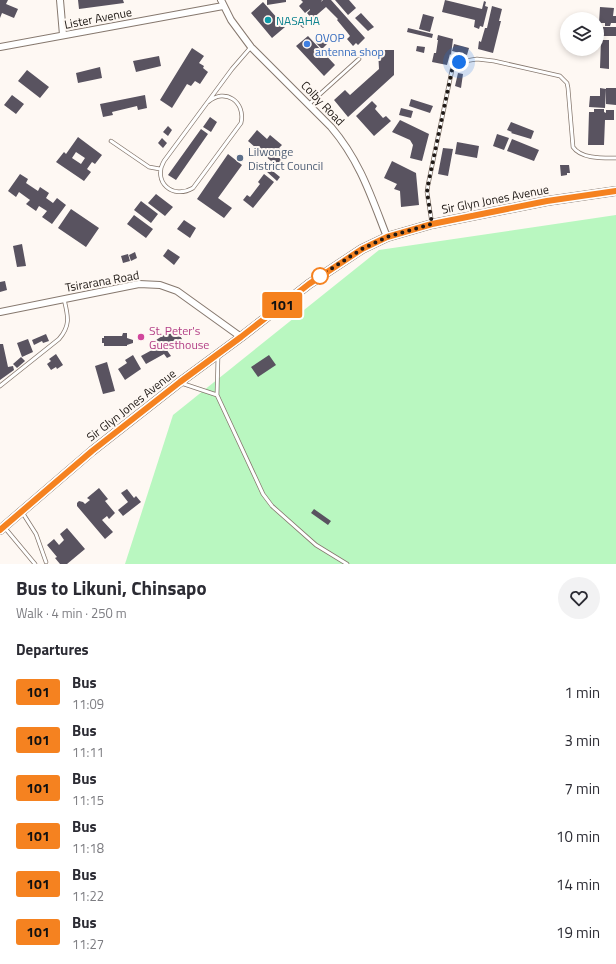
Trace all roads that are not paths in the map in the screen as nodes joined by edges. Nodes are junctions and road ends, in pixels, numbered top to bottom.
1 (60, 0) edge
2 (222, 3) edge
3 (63, 35) junction
4 (251, 47) junction
5 (0, 48) edge
6 (359, 59) dead end
7 (208, 102) junction
8 (309, 104) junction
9 (112, 141) dead end
10 (616, 158) edge
11 (160, 170) junction
12 (616, 191) edge
13 (432, 224) junction
14 (387, 237) junction
15 (64, 299) junction
16 (0, 312) edge
17 (241, 337) junction
18 (218, 354) junction
19 (180, 382) junction
20 (0, 386) edge
21 (218, 395) junction
22 (22, 511) junction
23 (2, 528) edge
24 (46, 562) dead end
25 (35, 564) edge
26 (347, 564) edge

1 - 3 street
2 - 3 street, Lister Avenue
2 - 4 street, Colby Road
3 - 5 street, Lister Avenue
4 - 7 lane
4 - 8 street, Colby Road
6 - 8 lane
7 - 11 lane
7 - 11 lane
8 - 14 street, Colby Road
9 - 11 lane
10 - 13 lane
12 - 13 main road, Sir Glyn Jones Avenue
13 - 14 main road, Sir Glyn Jones Avenue
14 - 17 main road, Sir Glyn Jones Avenue
15 - 16 street, Tsirarana Road
15 - 17 street, Tsirarana Road
15 - 20 lane
17 - 18 main road, Sir Glyn Jones Avenue
18 - 19 main road, Sir Glyn Jones Avenue
18 - 21 lane
19 - 21 lane
19 - 22 main road, Sir Glyn Jones Avenue
21 - 26 lane
22 - 23 main road, Sir Glyn Jones Avenue
22 - 24 lane
23 - 25 lane

